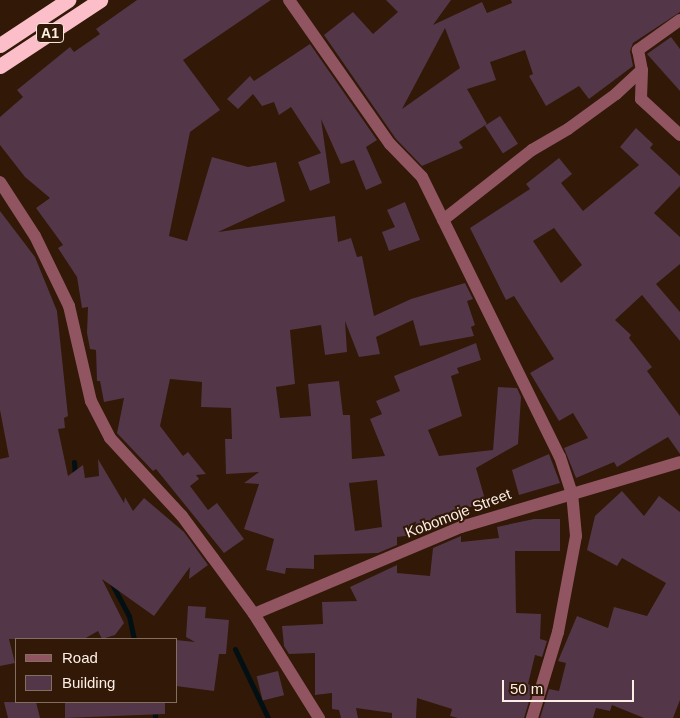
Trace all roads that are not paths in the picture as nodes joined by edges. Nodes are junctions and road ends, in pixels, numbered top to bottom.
1 (68, 0) edge
2 (100, 0) edge
3 (289, 0) edge
4 (680, 20) edge
5 (0, 45) edge
6 (0, 66) edge
7 (642, 70) junction
8 (680, 136) edge
9 (0, 182) edge
10 (443, 220) junction
11 (680, 462) edge
12 (572, 493) junction
13 (254, 614) junction
14 (319, 718) edge
15 (532, 718) edge

1 - 5 highway, A1
2 - 6 highway, A1
3 - 10 street
4 - 7 street
7 - 8 street
7 - 10 street
9 - 13 street
10 - 12 street
11 - 12 street, Kobomoje Street
12 - 13 street, Kobomoje Street
12 - 15 street
13 - 14 street

